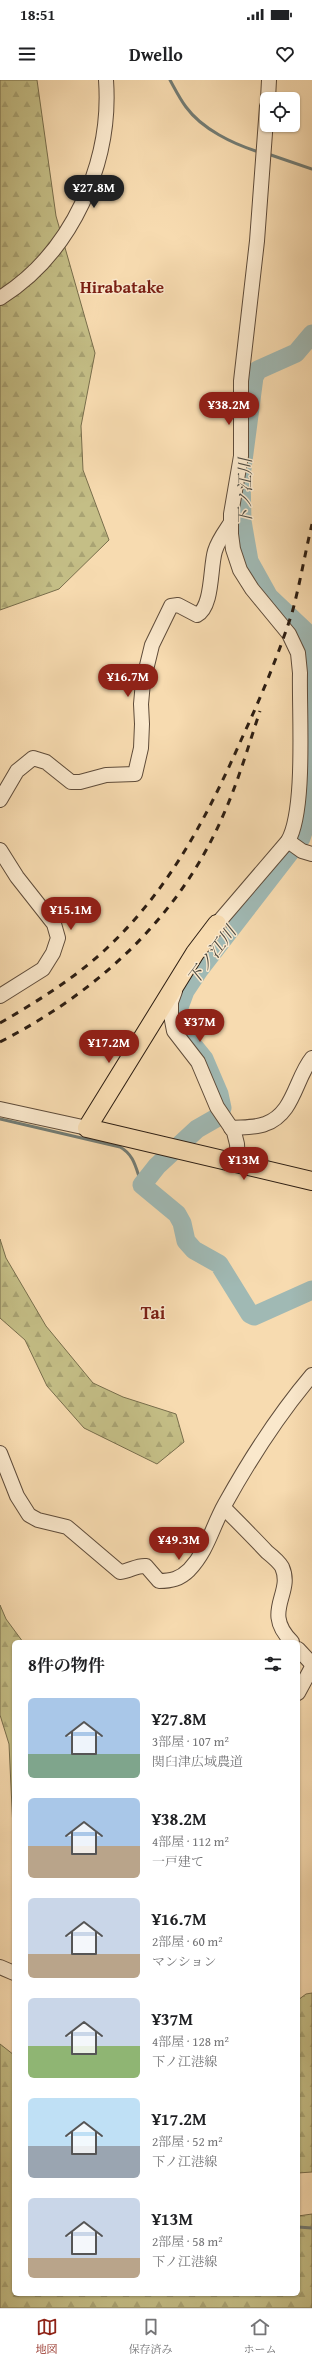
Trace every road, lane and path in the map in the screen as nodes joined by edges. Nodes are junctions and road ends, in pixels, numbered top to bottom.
1 (106, 80) edge
2 (268, 80) edge
3 (268, 92) edge
4 (265, 132) edge
5 (0, 298) edge
6 (230, 524) junction
7 (306, 672) edge
8 (0, 800) edge
9 (298, 847) edge
10 (0, 850) edge
11 (217, 924) joint
12 (179, 980) junction
13 (0, 996) edge
14 (312, 1058) edge
15 (0, 1109) edge
16 (87, 1128) junction
17 (231, 1128) junction
18 (238, 1164) junction
19 (312, 1181) edge
20 (312, 1375) edge
21 (0, 1453) edge
22 (224, 1508) junction
23 (290, 1640) edge
24 (300, 1651) edge
25 (312, 1666) edge
26 (300, 1689) edge
27 (0, 1968) edge
28 (12, 1972) edge

1 - 5 street
2 - 3 street
4 - 6 street
6 - 7 street
6 - 8 street
7 - 9 street
9 - 11 street
10 - 13 street
11 - 12 main road
12 - 16 main road
12 - 17 street
14 - 17 street
15 - 16 street
16 - 18 main road
17 - 18 street
18 - 19 main road
20 - 22 street
21 - 22 street
22 - 23 street
24 - 25 street
25 - 26 street
27 - 28 street

